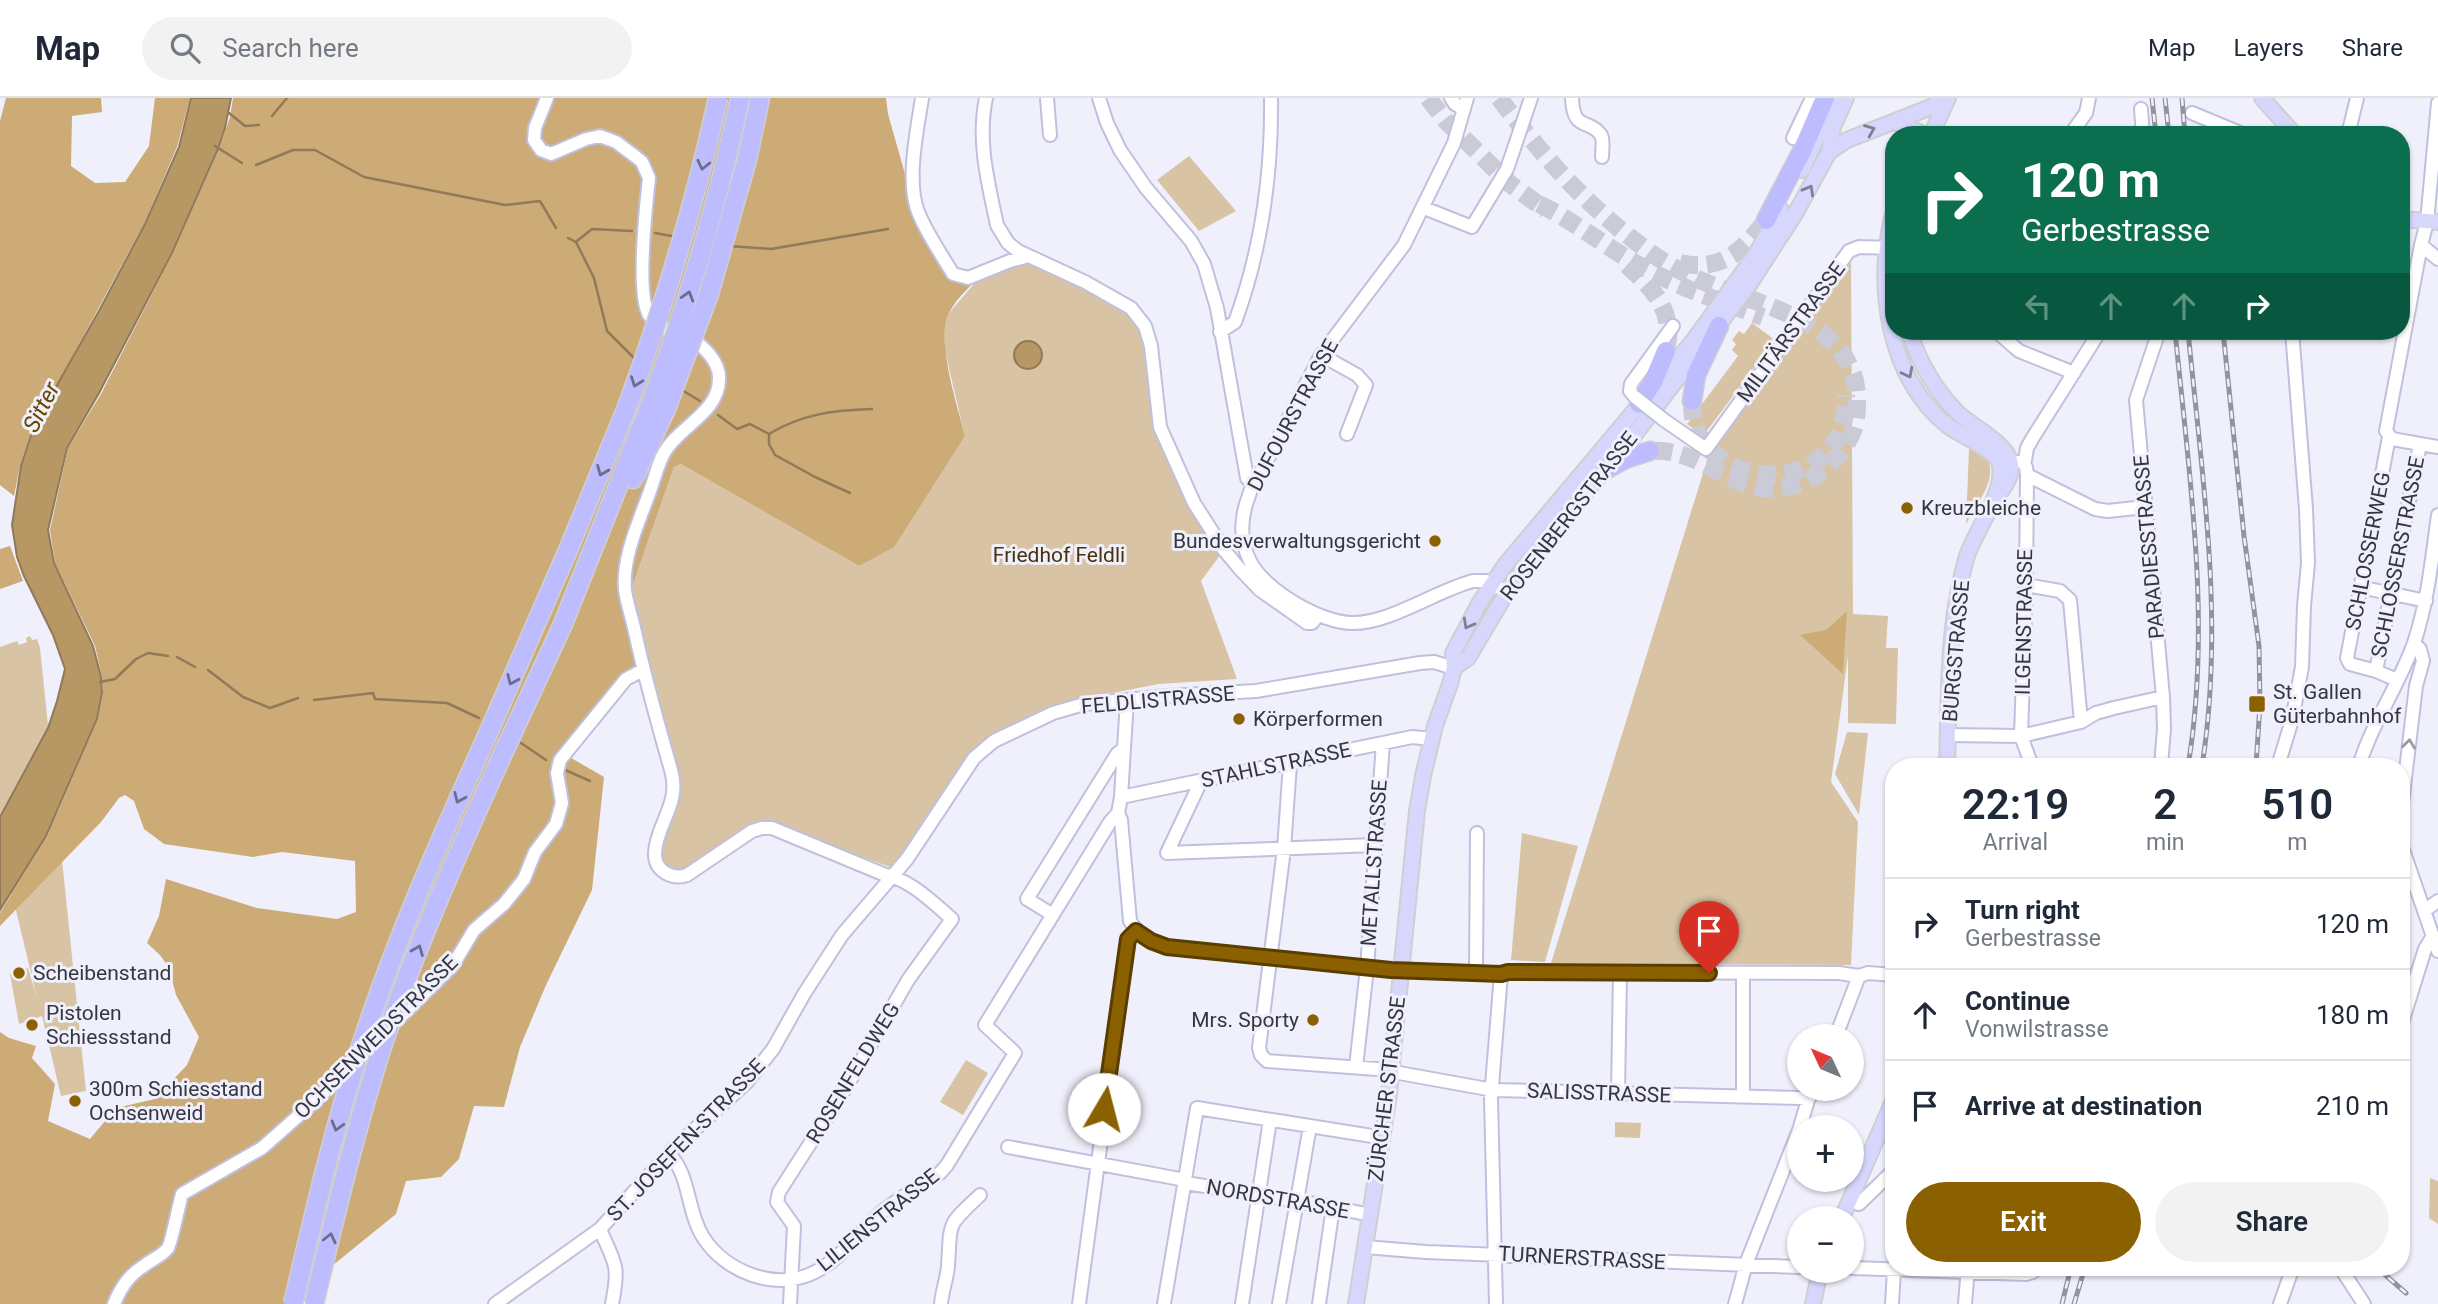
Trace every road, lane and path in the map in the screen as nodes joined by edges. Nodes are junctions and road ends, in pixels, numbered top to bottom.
1 (547, 98) edge
2 (718, 98) edge
3 (740, 98) edge
4 (760, 98) edge
5 (922, 98) edge
6 (986, 98) edge
7 (1047, 98) edge
8 (1099, 98) edge
9 (1271, 98) edge
10 (1451, 98) edge
11 (1531, 98) edge
12 (1572, 98) edge
13 (1812, 98) edge
14 (1825, 98) edge
15 (1835, 98) edge
16 (1846, 98) edge
17 (1945, 98) edge
18 (2090, 98) edge
19 (2262, 98) edge
20 (2357, 98) edge
21 (1466, 103) edge
22 (2438, 103) edge
23 (1925, 109) junction
24 (2141, 109) dead end
25 (2192, 113) dead end
26 (1893, 121) junction
27 (1829, 126) junction
28 (1906, 126) edge
29 (1927, 126) edge
30 (1932, 126) edge
31 (2076, 126) edge
32 (2142, 126) edge
33 (2223, 126) edge
34 (2287, 126) edge
35 (2350, 126) edge
36 (1050, 135) dead end
37 (1793, 138) dead end
38 (1847, 140) junction
39 (1829, 152) junction
40 (1602, 157) dead end
41 (1424, 208) junction
42 (1766, 220) tunnel mouth
43 (2410, 220) edge
44 (2433, 222) edge
45 (2421, 245) junction
46 (1885, 248) edge
47 (1029, 256) junction
48 (2438, 259) edge
49 (2410, 303) edge
50 (1673, 326) dead end
51 (1719, 326) junction
52 (1220, 332) junction
53 (1895, 340) edge
54 (1913, 340) edge
55 (2006, 340) edge
56 (2094, 340) edge
57 (2156, 340) edge
58 (2293, 340) edge
59 (2403, 340) edge
60 (1666, 352) tunnel mouth
61 (1321, 355) junction
62 (2074, 373) junction
63 (1635, 398) junction
64 (1692, 401) tunnel mouth
65 (658, 408) junction
66 (1347, 434) dead end
67 (2389, 438) junction
68 (2420, 444) junction
69 (2438, 447) edge
70 (1650, 451) tunnel mouth
71 (2012, 463) junction
72 (1605, 470) junction
73 (2027, 475) junction
74 (1252, 483) junction
75 (2145, 508) junction
76 (2438, 515) edge
77 (1492, 583) junction
78 (2026, 585) junction
79 (2360, 587) junction
80 (1507, 592) junction
81 (2390, 593) junction
82 (2426, 601) junction
83 (1318, 615) junction
84 (2414, 645) junction
85 (1454, 668) junction
86 (643, 670) junction
87 (2376, 671) junction
88 (2397, 680) junction
89 (2163, 698) junction
90 (1127, 700) junction
91 (2081, 722) junction
92 (1948, 735) junction
93 (2021, 736) junction
94 (1432, 739) junction
95 (1383, 743) junction
96 (1123, 749) junction
97 (1947, 758) edge
98 (2029, 758) edge
99 (2162, 758) edge
100 (2281, 758) edge
101 (2362, 758) edge
102 (2407, 758) edge
103 (1290, 764) junction
104 (1201, 781) junction
105 (1121, 797) junction
106 (1118, 813) junction
107 (1477, 833) dead end
108 (1375, 845) junction
109 (1284, 849) junction
110 (2410, 870) edge
111 (892, 876) junction
112 (2438, 901) edge
113 (2424, 911) junction
114 (1053, 915) junction
115 (1136, 931) junction
116 (2433, 936) junction
117 (2438, 951) edge
118 (1268, 958) junction
119 (1367, 968) junction
120 (1402, 971) junction
121 (1476, 972) junction
122 (1620, 973) junction
123 (1501, 974) junction
124 (1743, 974) junction
125 (1885, 975) edge
126 (1858, 976) junction
127 (2410, 997) edge
128 (1840, 1024) edge
129 (1356, 1068) junction
130 (1392, 1072) junction
131 (1493, 1090) junction
132 (1618, 1093) junction
133 (1787, 1095) edge
134 (1743, 1096) junction
135 (1885, 1119) edge
136 (1270, 1120) junction
137 (1310, 1126) junction
138 (1382, 1141) junction
139 (1008, 1147) dead end
140 (669, 1154) junction
141 (1787, 1162) edge
142 (1097, 1164) junction
143 (1885, 1178) edge
144 (1186, 1183) junction
145 (980, 1195) dead end
146 (1259, 1195) junction
147 (1849, 1200) junction
148 (1297, 1201) junction
149 (1847, 1206) edge
150 (1333, 1207) junction
151 (1370, 1215) junction
152 (600, 1228) junction
153 (1365, 1247) junction
154 (1496, 1254) junction
155 (1746, 1264) junction
156 (1787, 1266) edge
157 (1864, 1269) edge
158 (1885, 1270) edge
159 (1894, 1276) edge
160 (1967, 1276) edge
161 (2290, 1276) edge
162 (2346, 1276) edge
163 (791, 1278) junction
164 (1817, 1283) edge
165 (114, 1304) edge
166 (293, 1304) edge
167 (314, 1304) edge
168 (495, 1304) edge
169 (612, 1304) edge
170 (790, 1304) edge
171 (942, 1304) edge
172 (1079, 1304) edge
173 (1164, 1304) edge
174 (1242, 1304) edge
175 (1279, 1304) edge
176 (1319, 1304) edge
177 (1356, 1304) edge
178 (1496, 1304) edge
179 (1735, 1304) edge
180 (1813, 1304) edge
181 (1892, 1304) edge
182 (1965, 1304) edge
183 (2280, 1304) edge
184 (2364, 1304) edge

1 - 86 street
2 -> 166 highway, bridge
65 -> 3 highway, bridge
4 - 65 highway, bridge
5 - 47 street
6 - 47 street
7 - 36 street
8 - 52 street
9 - 52 street
10 - 21 street
11 - 41 street
12 - 40 street
13 - 37 street
14 - 42 highway
15 - 27 main road, ROSENBERGSTRASSE
16 - 27 main road, ROSENBERGSTRASSE
17 - 23 main road
17 - 30 main road
18 - 31 street
19 - 34 main road
20 - 35 street
21 - 41 street, DUFOURSTRASSE
22 - 44 street, SCHLOSSERWEG
23 - 26 main road
23 - 29 main road
24 - 32 street
25 - 33 street
26 - 28 main road
38 -> 26 main road
27 - 38 main road
27 - 39 main road, ROSENBERGSTRASSE
27 - 63 main road, ROSENBERGSTRASSE
38 - 39 main road
51 -> 39 main road, ROSENBERGSTRASSE
41 - 61 street, DUFOURSTRASSE
43 - 44 main road
44 - 45 street, SCHLOSSERWEG
45 - 48 street
45 - 49 street, SCHLOSSERWEG
46 - 63 street, MILITÄRSTRASSE, bridge
47 - 83 street
50 - 63 street
51 - 64 highway
51 - 72 main road, ROSENBERGSTRASSE
52 - 74 street
53 -> 71 main road
54 - 71 main road
55 - 62 street
56 - 62 street
57 - 75 street, PARADIESSTRASSE
58 - 100 street
59 - 67 street, SCHLOSSERWEG
60 - 63 highway
61 - 66 street
61 - 74 street, DUFOURSTRASSE
62 - 71 street
63 - 77 main road, ROSENBERGSTRASSE
167 -> 65 highway, bridge
67 - 68 street
67 - 79 street, SCHLOSSERWEG
68 - 69 street
68 - 81 street, SCHLOSSERSTRASSE
70 - 72 highway
71 - 73 street, ILGENSTRASSE
71 - 92 main road, BURGSTRASSE
72 - 80 main road, ROSENBERGSTRASSE
73 - 75 street
73 - 78 street, ILGENSTRASSE
74 - 83 street, DUFOURSTRASSE
75 - 89 street, PARADIESSTRASSE
76 - 82 street
77 - 80 street
77 - 83 street, DUFOURSTRASSE
77 -> 85 main road, ROSENBERGSTRASSE
78 - 91 street
78 - 93 street, ILGENSTRASSE
79 - 81 street
79 - 87 street, SCHLOSSERWEG
80 - 85 main road, ROSENBERGSTRASSE
81 - 82 street
81 - 87 street, SCHLOSSERSTRASSE
82 - 84 street
84 - 88 street
102 -> 84 street
85 - 90 street, FELDLISTRASSE
85 - 94 main road, ZÜRCHER STRASSE
86 - 111 street
86 - 165 street, OCHSENWEIDSTRASSE
87 - 88 street
88 - 101 street
89 - 91 street
89 - 99 street, PARADIESSTRASSE
90 - 96 street
90 - 111 street, FELDLISTRASSE
91 - 93 street
92 - 93 street
92 - 97 main road, BURGSTRASSE
93 - 98 street, ILGENSTRASSE
94 - 95 street, STAHLSTRASSE
94 - 120 main road, ZÜRCHER STRASSE
95 - 103 street, STAHLSTRASSE
95 - 108 street, METALLSTRASSE
96 - 105 street
96 - 114 street
103 - 104 street, STAHLSTRASSE
103 - 109 street
104 - 105 street, STAHLSTRASSE
104 - 109 street
105 - 106 street
106 - 114 street, LILIENSTRASSE
106 - 115 street
107 - 121 street
108 - 109 street
108 - 119 street, METALLSTRASSE
109 - 118 street
110 - 113 street
111 - 140 street, ST. JOSEFEN-STRASSE
111 - 163 street, ROSENFELDWEG
112 - 113 street
113 - 116 street
114 - 163 street, LILIENSTRASSE
115 - 118 street
115 - 142 street
116 - 117 street
116 - 127 street
118 - 119 street
118 - 129 street, SALISSTRASSE
119 - 120 street
119 - 129 street, METALLSTRASSE
120 - 121 street
120 - 130 main road, ZÜRCHER STRASSE
121 - 123 street
122 - 123 street
122 - 124 street
122 - 132 street
123 - 131 street
124 - 126 street
124 - 134 street
125 - 126 street
126 - 128 street
129 - 130 street, SALISSTRASSE
130 - 131 street, SALISSTRASSE
130 - 138 main road, ZÜRCHER STRASSE
131 - 132 street, SALISSTRASSE
131 - 154 street
132 - 134 street, SALISSTRASSE
133 - 134 street, SALISSTRASSE
135 - 147 main road
136 - 137 street
136 - 144 street
136 - 146 street
137 - 138 street
137 - 148 street
138 - 151 main road, ZÜRCHER STRASSE
139 - 142 street, NORDSTRASSE
140 - 152 street, ST. JOSEFEN-STRASSE
140 - 163 street, LILIENSTRASSE
141 - 155 street
142 - 144 street, NORDSTRASSE
142 - 172 street
143 - 147 street
144 - 146 street, NORDSTRASSE
144 - 173 street
145 - 171 street
146 - 148 street, NORDSTRASSE
146 - 174 street
147 - 149 main road
148 - 150 street, NORDSTRASSE
148 - 175 street
150 - 151 street, NORDSTRASSE
150 - 176 street
151 - 153 main road, ZÜRCHER STRASSE
152 - 168 street, ST. JOSEFEN-STRASSE
152 - 169 street
153 - 154 street, TURNERSTRASSE
153 - 177 main road, ZÜRCHER STRASSE
154 - 155 street, TURNERSTRASSE
154 - 178 street
155 - 156 street, TURNERSTRASSE
155 - 179 street
157 - 158 street
159 - 181 street
160 - 182 street
161 - 183 street
162 - 184 street
163 - 170 street, ROSENFELDWEG
164 - 180 main road

